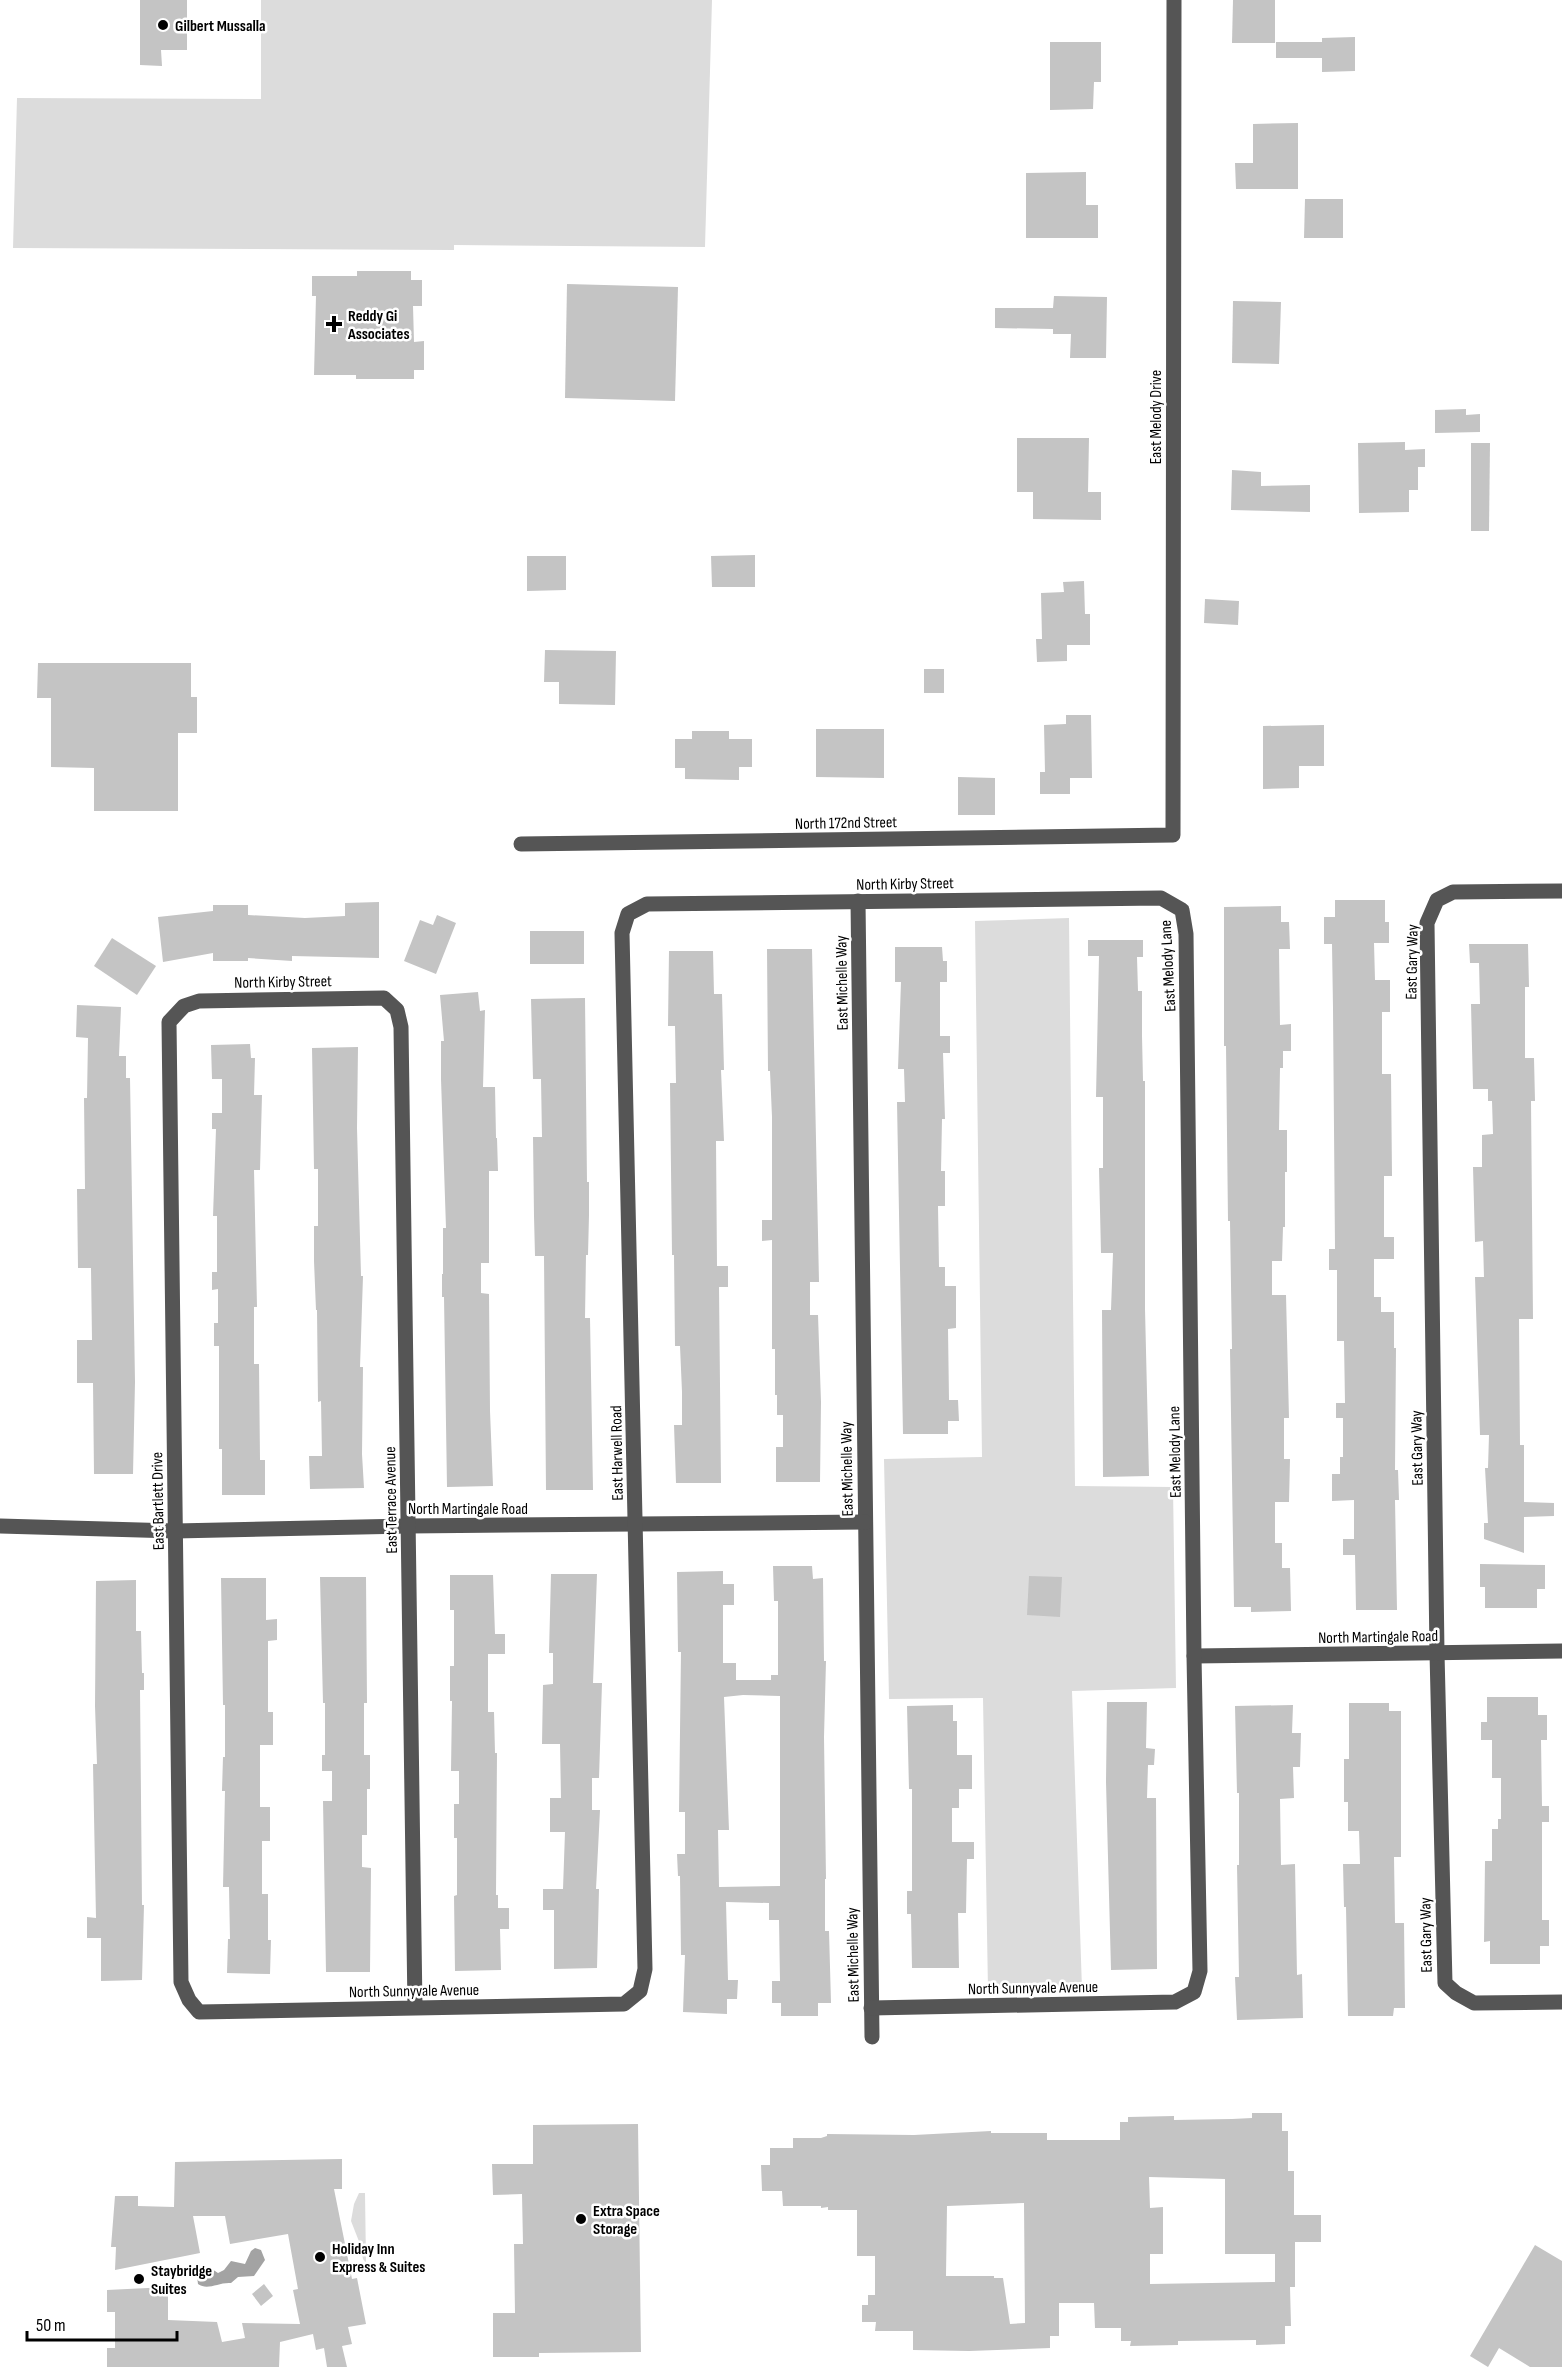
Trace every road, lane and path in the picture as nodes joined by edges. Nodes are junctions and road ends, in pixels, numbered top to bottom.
1 (1174, 0) edge
2 (1173, 835) joint
3 (520, 844) dead end
4 (1562, 891) edge
5 (858, 901) junction
6 (1182, 910) joint
7 (628, 914) joint
8 (384, 998) joint
9 (184, 1006) joint
10 (865, 1522) junction
11 (0, 1526) edge
12 (408, 1526) junction
13 (635, 1526) junction
14 (175, 1531) junction
15 (1562, 1651) edge
16 (1437, 1653) junction
17 (1194, 1656) junction
18 (640, 1991) joint
19 (1194, 1992) joint
20 (189, 2000) joint
21 (1562, 2002) edge
22 (415, 2008) junction
23 (871, 2008) junction
24 (872, 2037) dead end

1 - 2 street, East Melody Drive
2 - 3 street, North 172nd Street
4 - 16 street, East Gary Way
5 - 6 street, North Kirby Street
5 - 7 street, North Kirby Street
5 - 10 street, East Michelle Way
6 - 17 street, East Melody Lane
7 - 13 street, East Harwell Road
8 - 9 street, North Kirby Street
8 - 12 street, East Terrace Avenue
9 - 14 street, East Bartlett Drive
10 - 13 street, North Martingale Road
10 - 23 street, East Michelle Way
11 - 14 street, North Martingale Road
12 - 13 street, North Martingale Road
12 - 14 street, North Martingale Road
12 - 22 street, East Terrace Avenue
13 - 18 street, East Harwell Road
14 - 20 street, East Bartlett Drive
15 - 16 street, North Martingale Road
16 - 17 street, North Martingale Road
16 - 21 street, East Gary Way
17 - 19 street, East Melody Lane
18 - 22 street, North Sunnyvale Avenue
19 - 23 street, North Sunnyvale Avenue
20 - 22 street, North Sunnyvale Avenue
23 - 24 street, East Michelle Way

